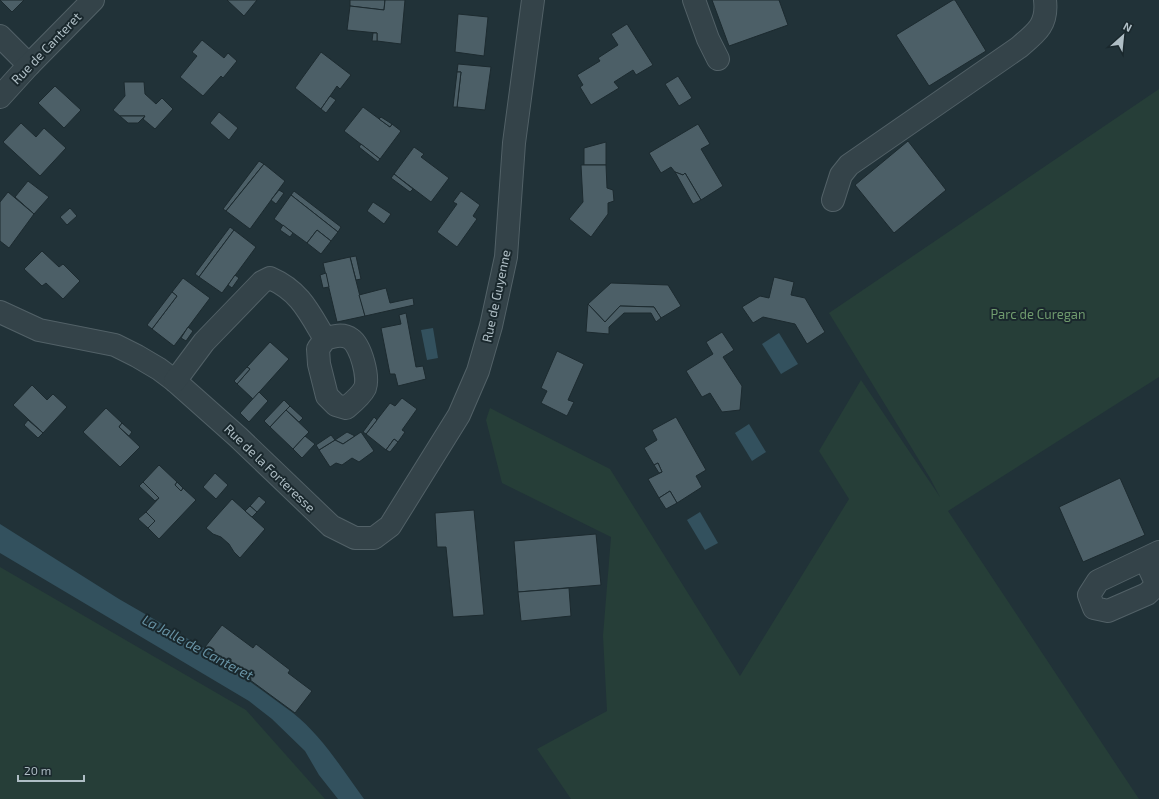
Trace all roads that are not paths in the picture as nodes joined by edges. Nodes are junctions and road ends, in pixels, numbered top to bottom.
1 (93, 0) edge
2 (533, 0) edge
3 (694, 0) edge
4 (1045, 0) edge
5 (0, 36) edge
6 (718, 59) dead end
7 (29, 64) junction
8 (0, 97) edge
9 (833, 200) dead end
10 (0, 312) edge
11 (325, 339) dead end
12 (175, 380) junction
13 (374, 538) joint

1 - 7 street, Rue de Canteret
2 - 13 street, Rue de Guyenne
3 - 6 street
4 - 9 street
5 - 7 street
7 - 8 street, Rue de Canteret
10 - 12 street, Rue de la Forteresse
11 - 12 street
12 - 13 street, Rue de la Forteresse

